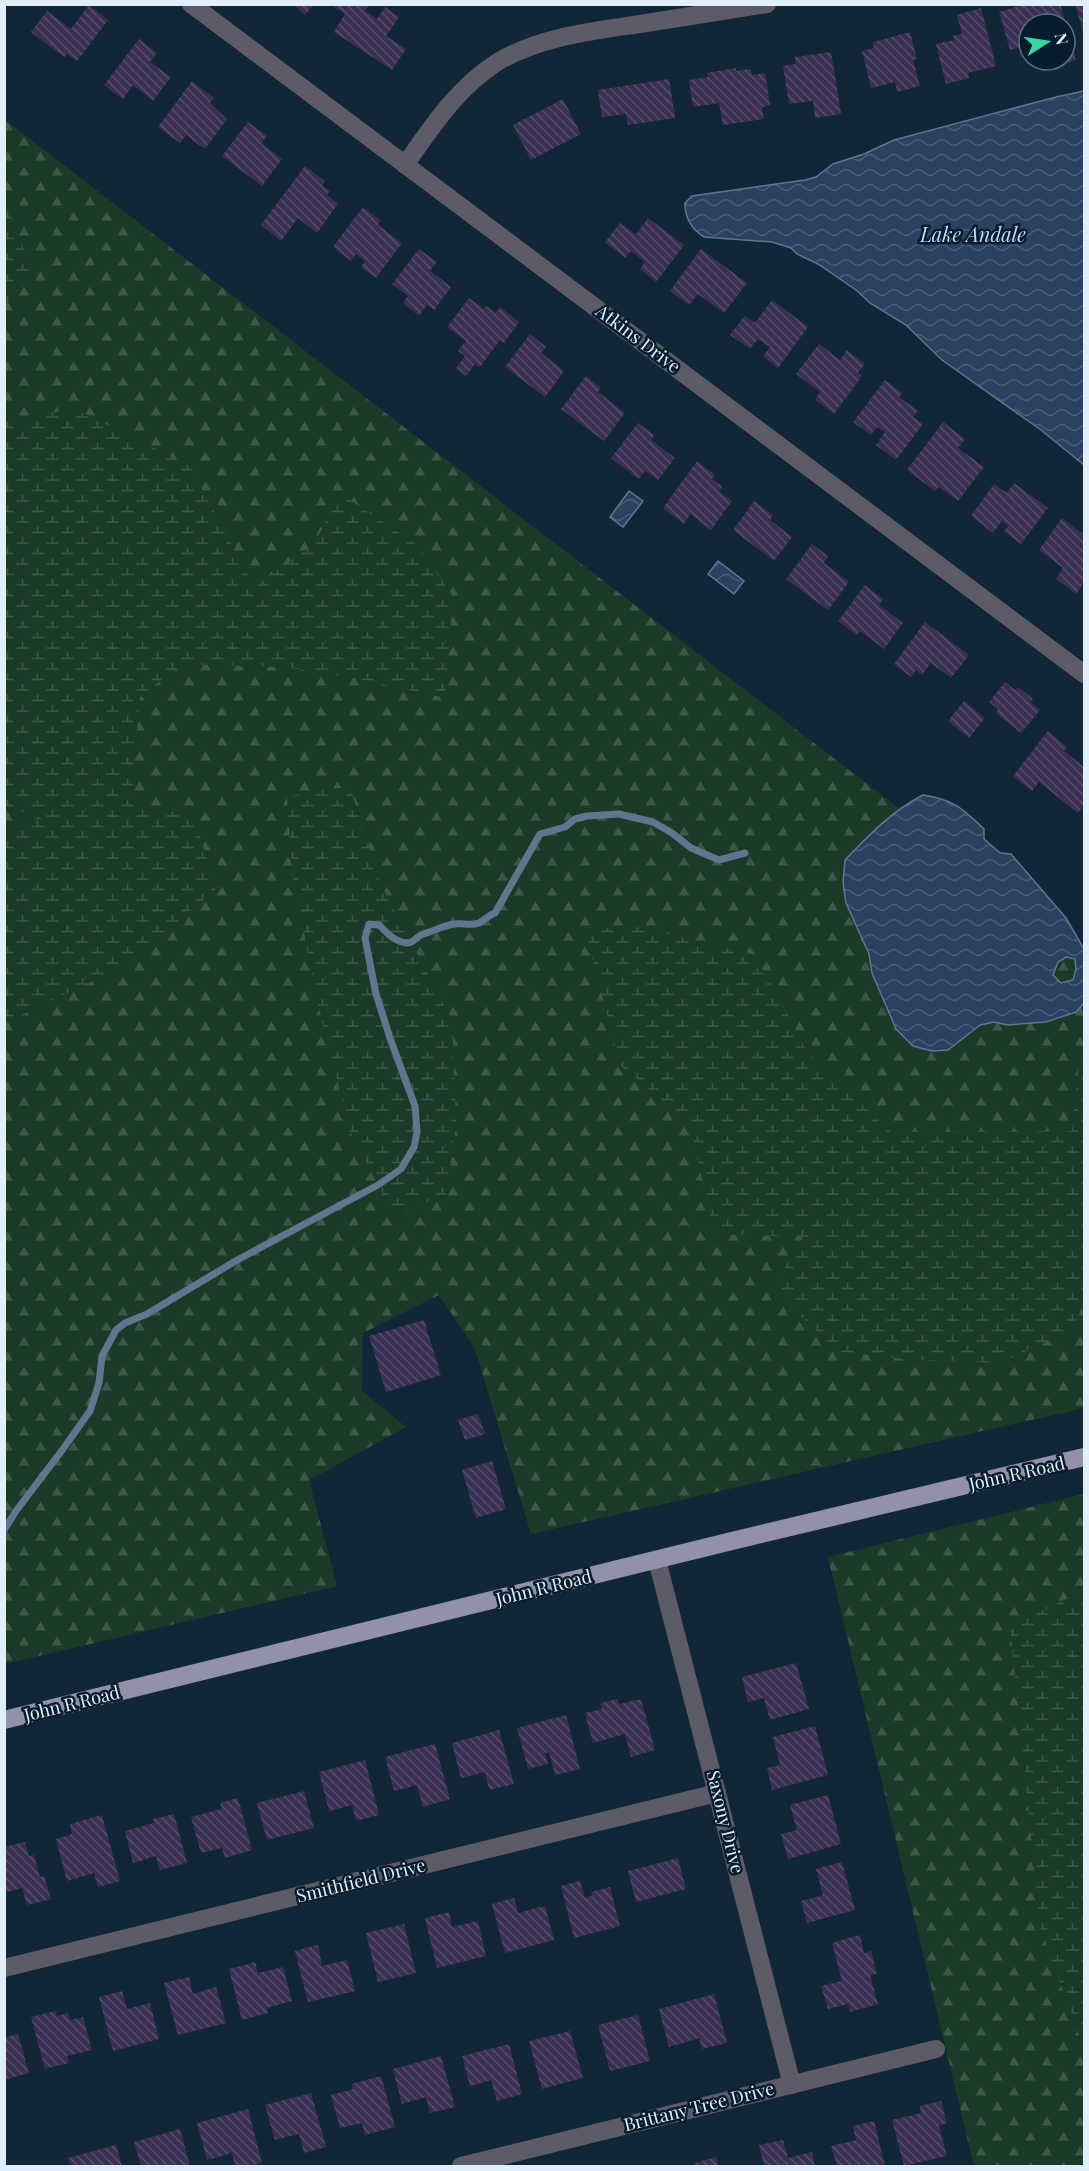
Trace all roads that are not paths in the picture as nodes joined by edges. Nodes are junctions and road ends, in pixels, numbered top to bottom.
1 (191, 4) edge
2 (767, 4) edge
3 (405, 165) junction
4 (1084, 674) edge
5 (1084, 1457) edge
6 (657, 1560) junction
7 (4, 1720) edge
8 (717, 1793) junction
9 (4, 1968) edge
10 (936, 2049) dead end
11 (792, 2085) junction
12 (461, 2166) edge

1 - 3 street, Atkins Drive
2 - 3 street
3 - 4 street, Atkins Drive
5 - 6 main road, John R Road
6 - 7 main road, John R Road
6 - 8 street, Saxony Drive
8 - 9 street, Smithfield Drive
8 - 11 street, Saxony Drive
10 - 11 street, Brittany Tree Drive
11 - 12 street, Brittany Tree Drive

